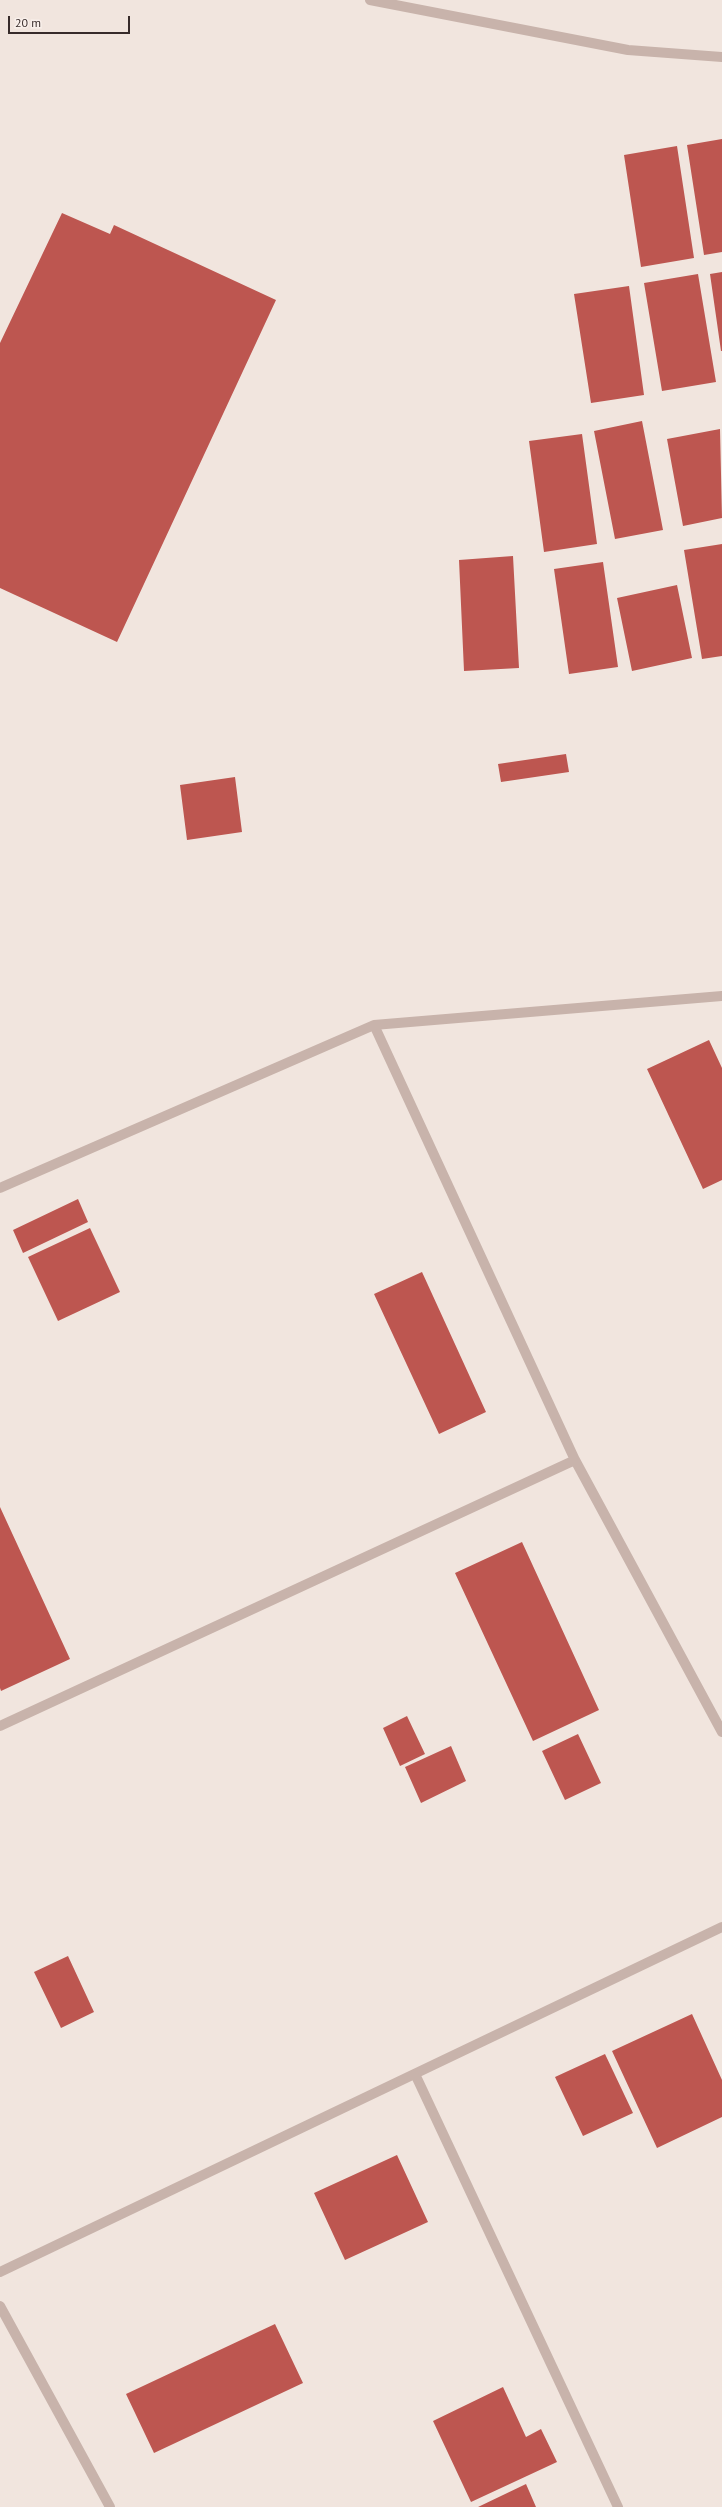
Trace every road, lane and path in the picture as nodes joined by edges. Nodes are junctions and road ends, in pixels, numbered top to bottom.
1 (370, 0) edge
2 (722, 57) edge
3 (722, 996) edge
4 (374, 1025) junction
5 (0, 1188) edge
6 (575, 1460) junction
7 (0, 1726) edge
8 (722, 1732) edge
9 (722, 1927) edge
10 (415, 2074) junction
11 (0, 2272) edge
12 (0, 2306) edge
13 (110, 2507) edge
14 (618, 2507) edge

1 - 2 street
3 - 4 street
4 - 5 street
4 - 6 street
6 - 7 street
6 - 8 street
9 - 10 street
10 - 11 street
10 - 14 street
12 - 13 street

